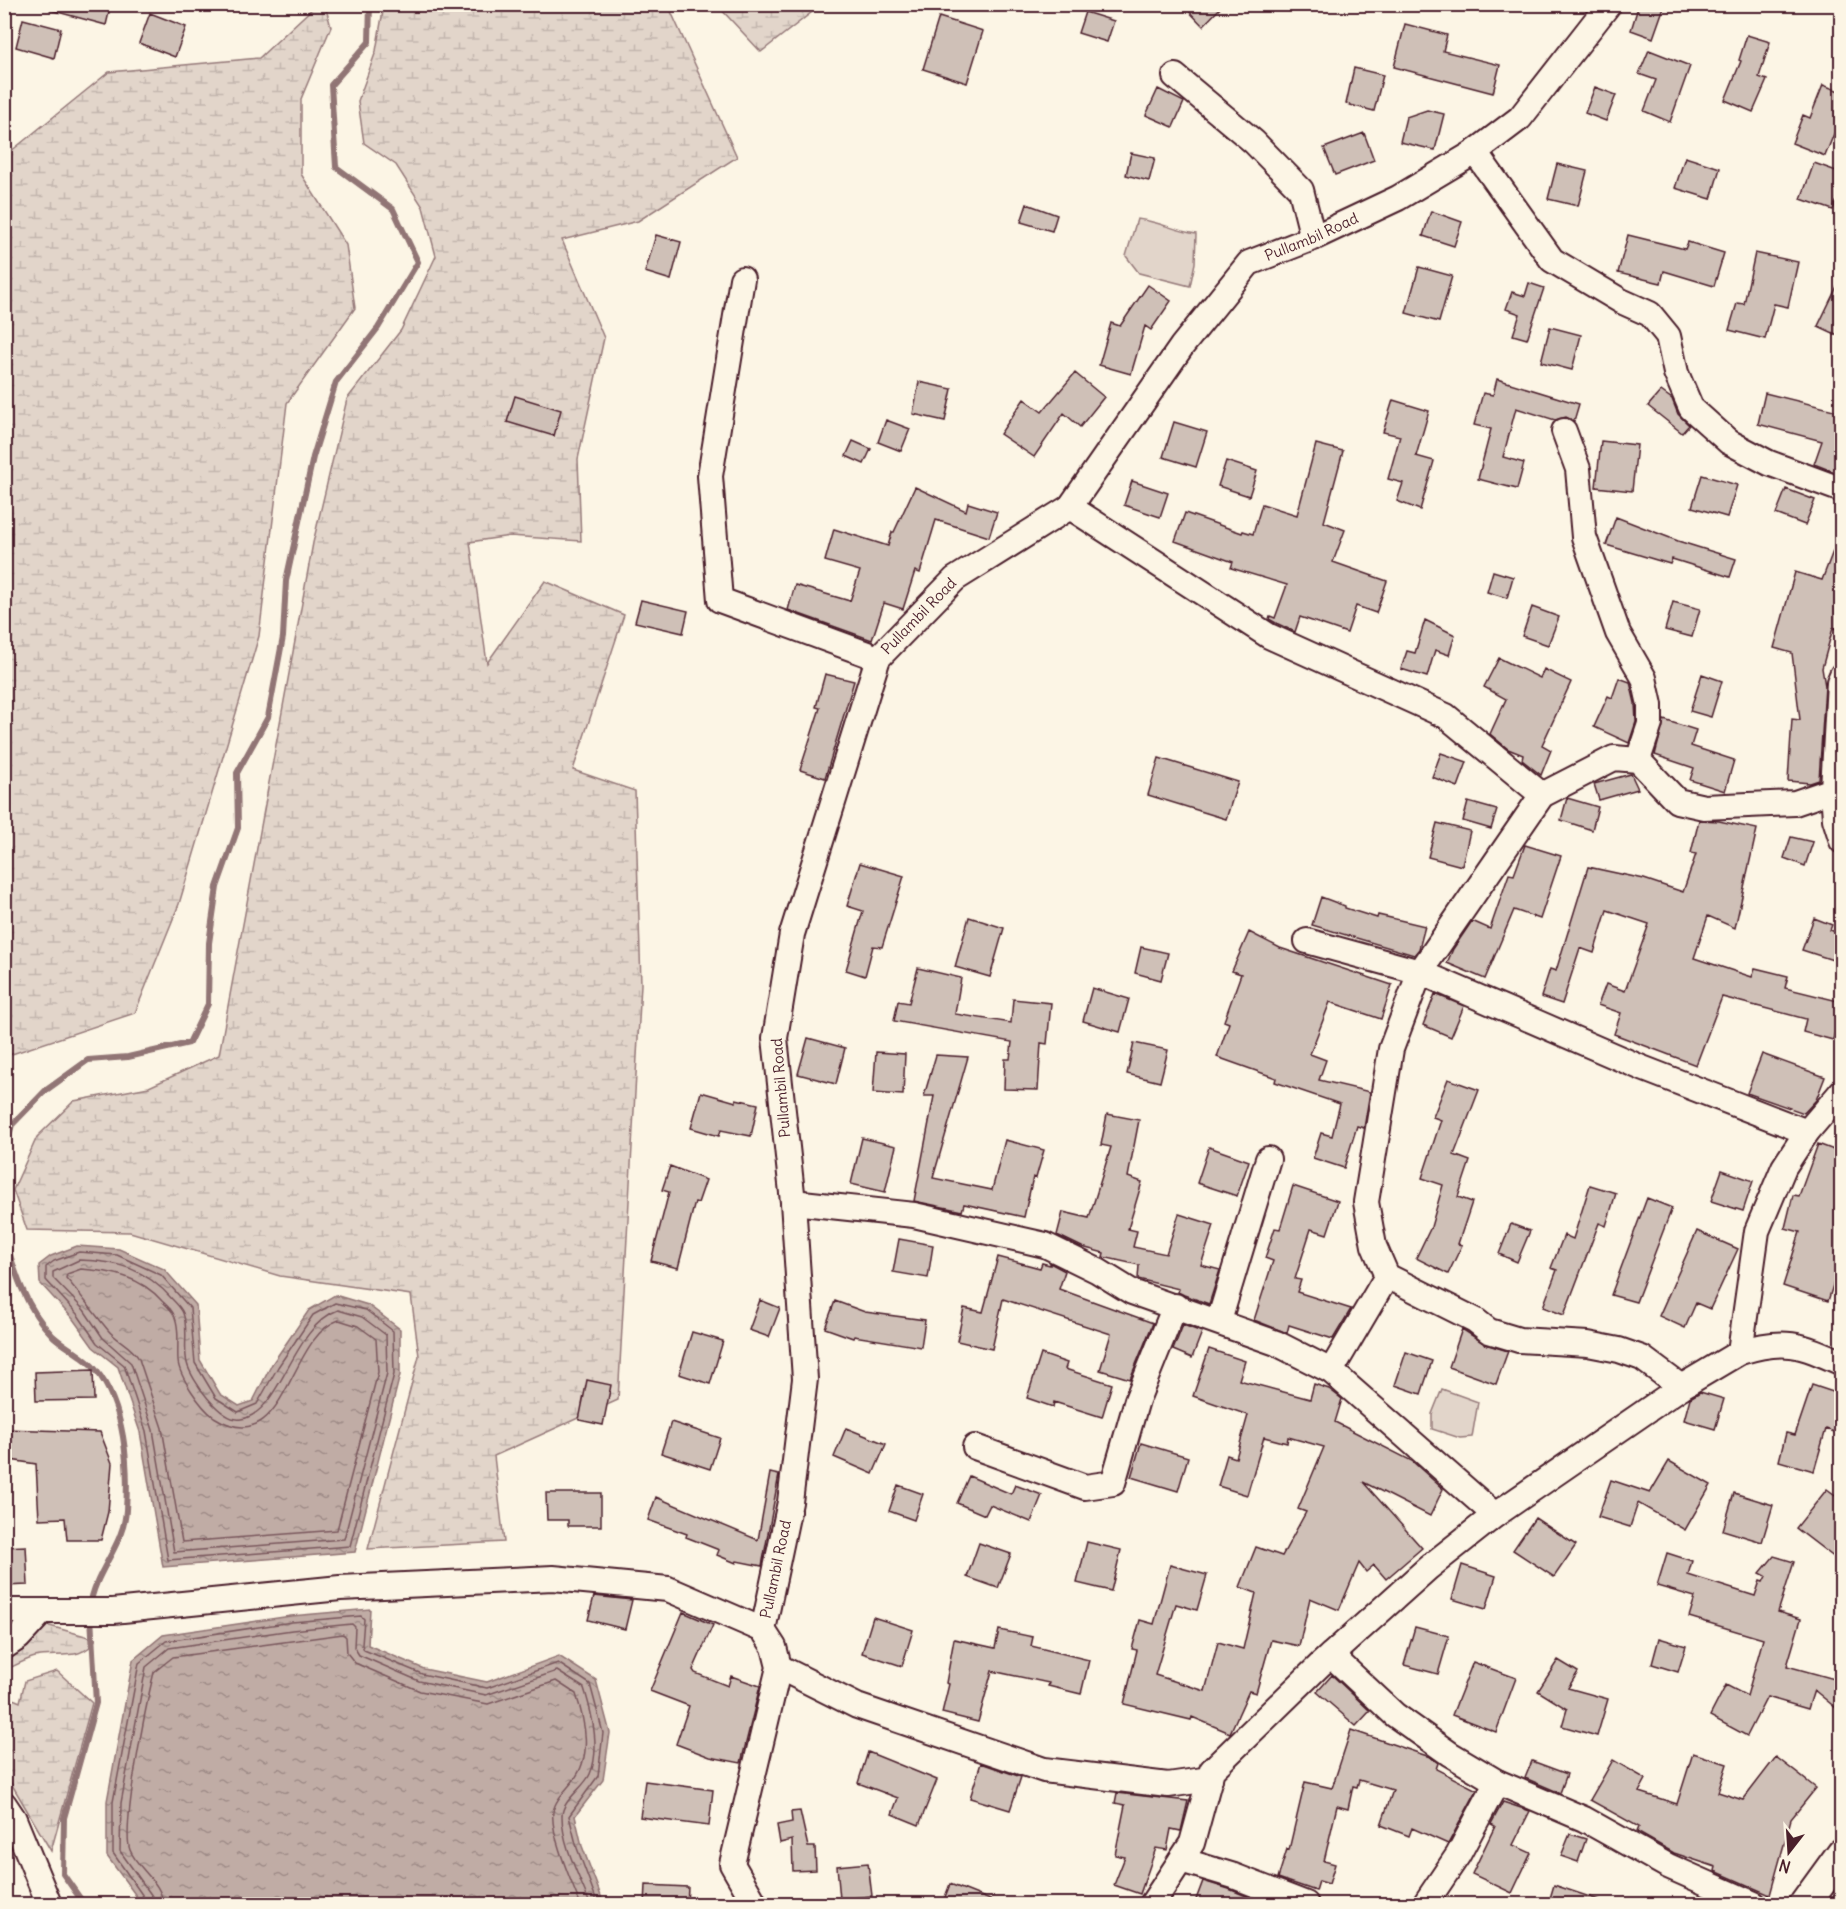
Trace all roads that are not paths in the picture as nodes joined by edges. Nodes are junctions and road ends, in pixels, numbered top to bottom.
1 (1609, 4) edge
2 (1175, 76) dead end
3 (1476, 153) junction
4 (1313, 238) junction
5 (742, 279) dead end
6 (1564, 431) dead end
7 (1842, 490) edge
8 (1070, 507) junction
9 (878, 658) junction
10 (1842, 675) edge
11 (1638, 760) junction
12 (1833, 790) junction
13 (1542, 795) junction
14 (1842, 841) edge
15 (1307, 941) dead end
16 (1420, 972) junction
17 (1841, 1091) edge
18 (1807, 1132) junction
19 (1268, 1159) dead end
20 (793, 1202) junction
21 (1387, 1276) junction
22 (1175, 1306) junction
23 (1219, 1321) junction
24 (1740, 1352) junction
25 (1842, 1362) edge
26 (1331, 1371) junction
27 (1681, 1387) junction
28 (975, 1447) dead end
29 (1495, 1515) junction
30 (4, 1611) edge
31 (48, 1611) junction
32 (763, 1630) junction
33 (4, 1647) edge
34 (1331, 1655) junction
35 (779, 1667) junction
36 (1210, 1779) junction
37 (1497, 1782) junction
38 (4, 1804) edge
39 (1842, 1853) edge
40 (1181, 1860) junction
41 (49, 1905) edge
42 (755, 1905) edge
43 (1152, 1905) edge
44 (1306, 1905) edge
45 (1425, 1905) edge
46 (1754, 1905) edge
47 (1805, 1905) edge

1 - 3 street, Pullambil Road
2 - 4 street
3 - 4 street, Pullambil Road
3 - 7 street
4 - 8 street, Pullambil Road
5 - 9 street
6 - 11 street
8 - 9 street, Pullambil Road
8 - 13 street
9 - 20 street, Pullambil Road
10 - 12 street
11 - 12 street
11 - 13 street
12 - 14 street
13 - 16 street
15 - 16 street
16 - 18 street
16 - 21 street
17 - 18 street
18 - 24 street
19 - 23 street
20 - 22 street
20 - 32 street, Pullambil Road
21 - 26 street
21 - 27 street
22 - 23 street
22 - 28 street
23 - 26 street
24 - 25 street
24 - 27 street
26 - 29 street
27 - 29 street
29 - 34 street
30 - 31 street
31 - 32 street
31 - 33 street
32 - 35 street
34 - 36 street
34 - 37 street
35 - 36 street
35 - 42 street
36 - 40 street
37 - 45 street
37 - 46 street
38 - 41 street
39 - 47 main road
40 - 43 street
40 - 44 street

